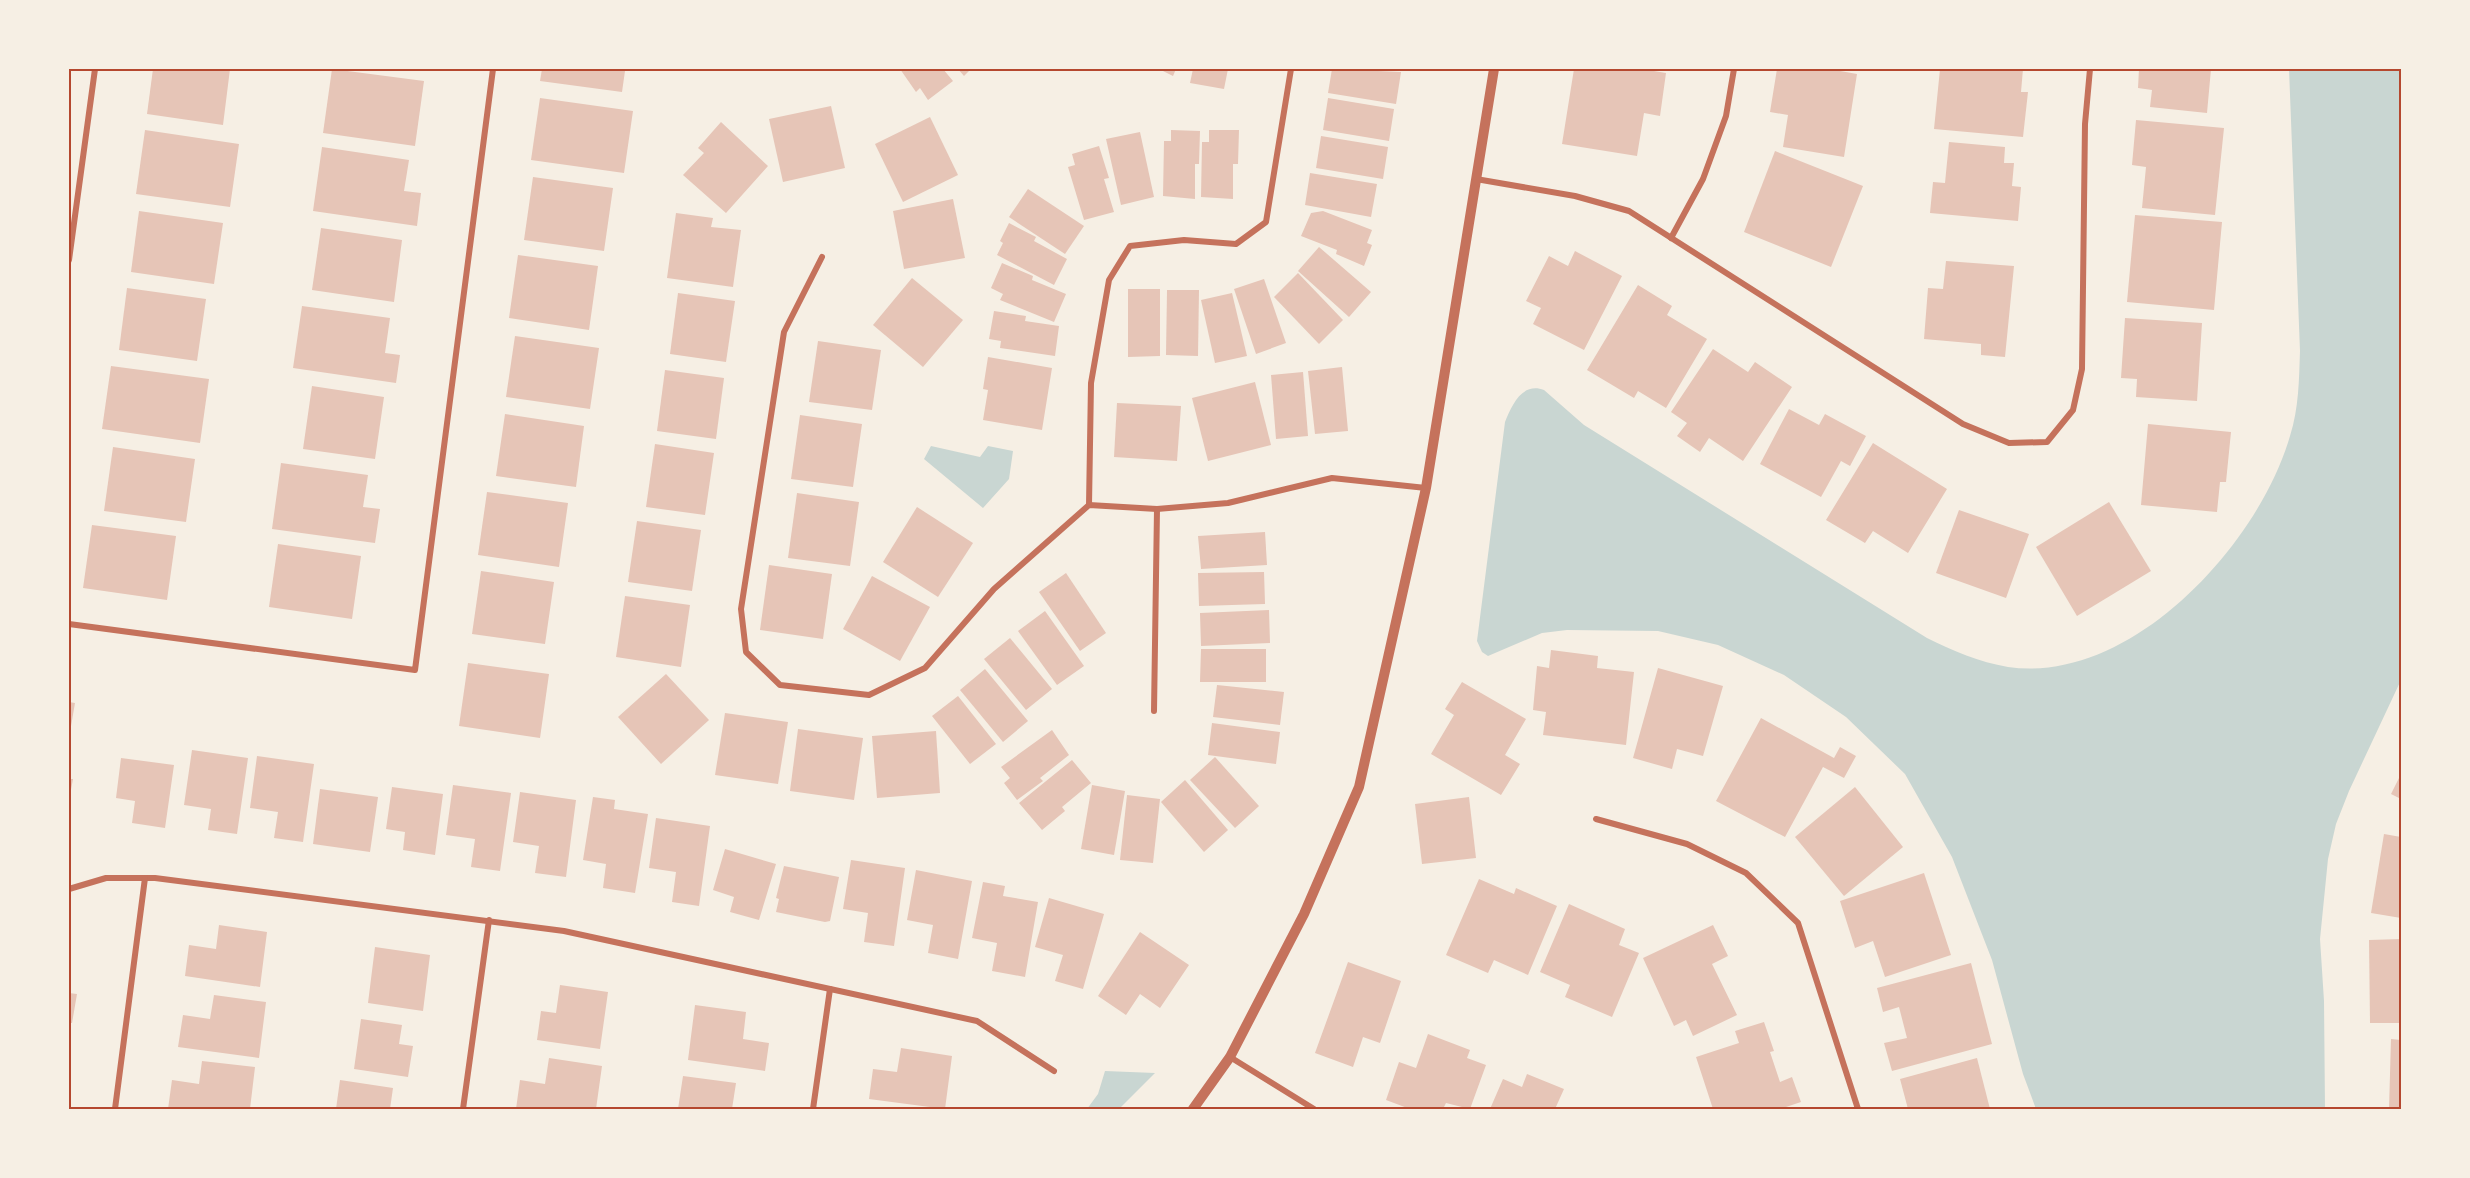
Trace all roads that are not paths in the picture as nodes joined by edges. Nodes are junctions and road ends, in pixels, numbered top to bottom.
1 (95, 69) edge
2 (493, 69) edge
3 (1291, 69) edge
4 (1494, 69) edge
5 (1734, 69) edge
6 (2090, 69) edge
7 (1476, 179) junction
8 (71, 228) edge
9 (1671, 238) junction
10 (822, 257) dead end
11 (69, 260) edge
12 (1426, 488) junction
13 (1089, 505) junction
14 (1157, 509) junction
15 (69, 624) edge
16 (1154, 711) dead end
17 (1596, 819) dead end
18 (145, 878) junction
19 (69, 889) edge
20 (489, 920) junction
21 (830, 989) junction
22 (1230, 1057) junction
23 (1054, 1071) dead end
24 (115, 1109) edge
25 (463, 1109) edge
26 (813, 1109) edge
27 (1193, 1109) edge
28 (1314, 1109) edge
29 (1858, 1109) edge

1 - 8 street
2 - 15 street
3 - 13 street
4 - 7 street
5 - 9 street
6 - 9 street
7 - 9 street
7 - 12 street
8 - 11 street
10 - 13 street
12 - 14 street
12 - 22 street
13 - 14 street
14 - 16 street
17 - 29 street
18 - 19 street
18 - 20 street
18 - 24 street
20 - 21 street
20 - 25 street
21 - 23 street
21 - 26 street
22 - 27 street
22 - 28 street

